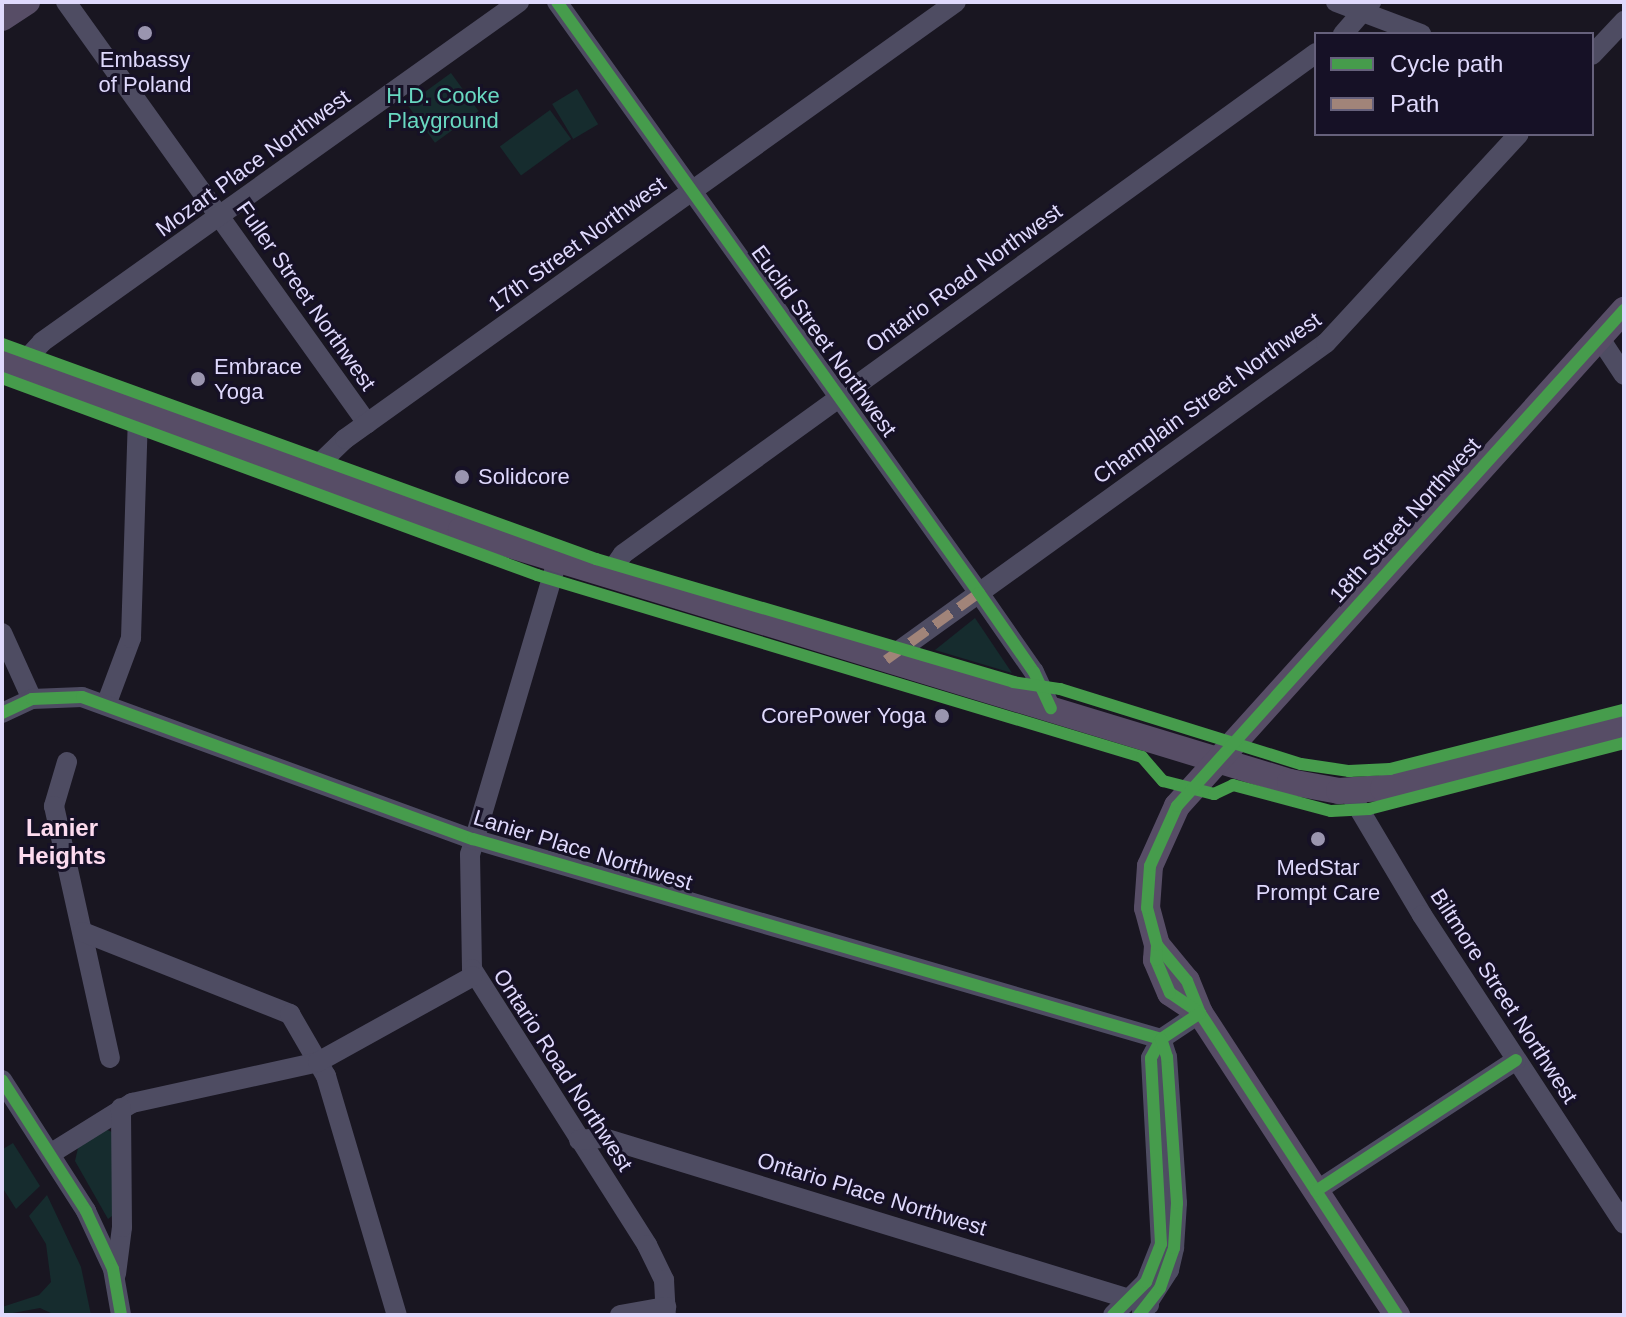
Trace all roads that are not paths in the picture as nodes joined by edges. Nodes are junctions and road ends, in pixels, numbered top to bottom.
1 (27, 2) edge
2 (66, 2) edge
3 (519, 2) edge
4 (557, 2) edge
5 (956, 2) edge
6 (1336, 2) edge
7 (1367, 7) edge
8 (2, 18) edge
9 (1624, 21) edge
10 (1345, 32) edge
11 (1417, 32) edge
12 (1594, 53) edge
13 (1314, 54) edge
14 (1517, 136) edge
15 (692, 191) junction
16 (219, 216) junction
17 (1624, 310) edge
18 (1599, 337) junction
19 (11, 364) edge
20 (1624, 375) edge
21 (840, 398) junction
22 (138, 410) junction
23 (367, 423) junction
24 (316, 479) junction
25 (557, 561) junction
26 (607, 577) junction
27 (979, 593) junction
28 (2, 633) edge
29 (886, 660) junction
30 (32, 699) junction
31 (106, 705) junction
32 (1051, 708) junction
33 (2, 713) edge
34 (1624, 725) edge
35 (1217, 758) junction
36 (67, 762) dead end
37 (1349, 792) junction
38 (473, 839) junction
39 (83, 932) junction
40 (473, 976) junction
41 (1200, 1013) junction
42 (1161, 1039) junction
43 (110, 1058) dead end
44 (1516, 1060) junction
45 (318, 1062) junction
46 (2, 1080) edge
47 (121, 1108) junction
48 (579, 1140) junction
49 (50, 1154) junction
50 (1316, 1191) junction
51 (1624, 1224) edge
52 (115, 1278) junction
53 (1139, 1306) edge
54 (666, 1311) edge
55 (121, 1315) edge
56 (397, 1315) edge
57 (620, 1315) edge
58 (1113, 1315) edge
59 (1397, 1315) edge

1 - 8 main road
2 - 16 street, Fuller Street Northwest
3 - 16 street, Mozart Place Northwest
4 - 15 street, Euclid Street Northwest
5 - 15 street, 17th Street Northwest
6 - 7 street
7 - 10 street
7 - 11 street
9 - 12 street
13 - 21 street, Ontario Road Northwest
14 - 27 street, Champlain Street Northwest
15 - 21 street, Euclid Street Northwest
15 - 23 street, 17th Street Northwest
16 - 19 street, Mozart Place Northwest
16 - 23 street, Fuller Street Northwest
17 - 18 main road, 18th Street Northwest
18 - 20 street
18 - 35 main road, 18th Street Northwest
19 - 22 main road
21 - 26 street, Ontario Road Northwest
21 - 27 street, Euclid Street Northwest
22 - 24 main road
22 - 31 street
23 - 24 street, 17th Street Northwest
24 - 25 main road
25 - 26 main road
25 - 38 street, Ontario Road Northwest
26 - 29 main road
27 - 29 street, Champlain Street Northwest
27 - 32 street, Euclid Street Northwest
28 - 30 street
29 - 32 main road
30 - 31 street, Lanier Place Northwest
30 - 33 street, Lanier Place Northwest
31 - 38 street, Lanier Place Northwest
32 - 35 main road
34 - 37 main road
35 - 37 main road
35 - 41 main road, 18th Street Northwest
36 - 39 street
37 - 44 street, Biltmore Street Northwest
38 - 40 street, Ontario Road Northwest
38 - 42 street, Lanier Place Northwest
39 - 43 street
39 - 45 street
40 - 45 street
40 - 48 street, Ontario Road Northwest
41 - 42 street
41 - 50 main road
42 - 53 street
44 - 50 street
44 - 51 street, Biltmore Street Northwest
45 - 47 street
45 - 56 street
46 - 49 street
47 - 49 street
47 - 52 street
48 - 53 street, Ontario Place Northwest
48 - 54 street, Ontario Road Northwest
49 - 52 street
50 - 59 main road
52 - 55 street
53 - 58 street
54 - 57 street

